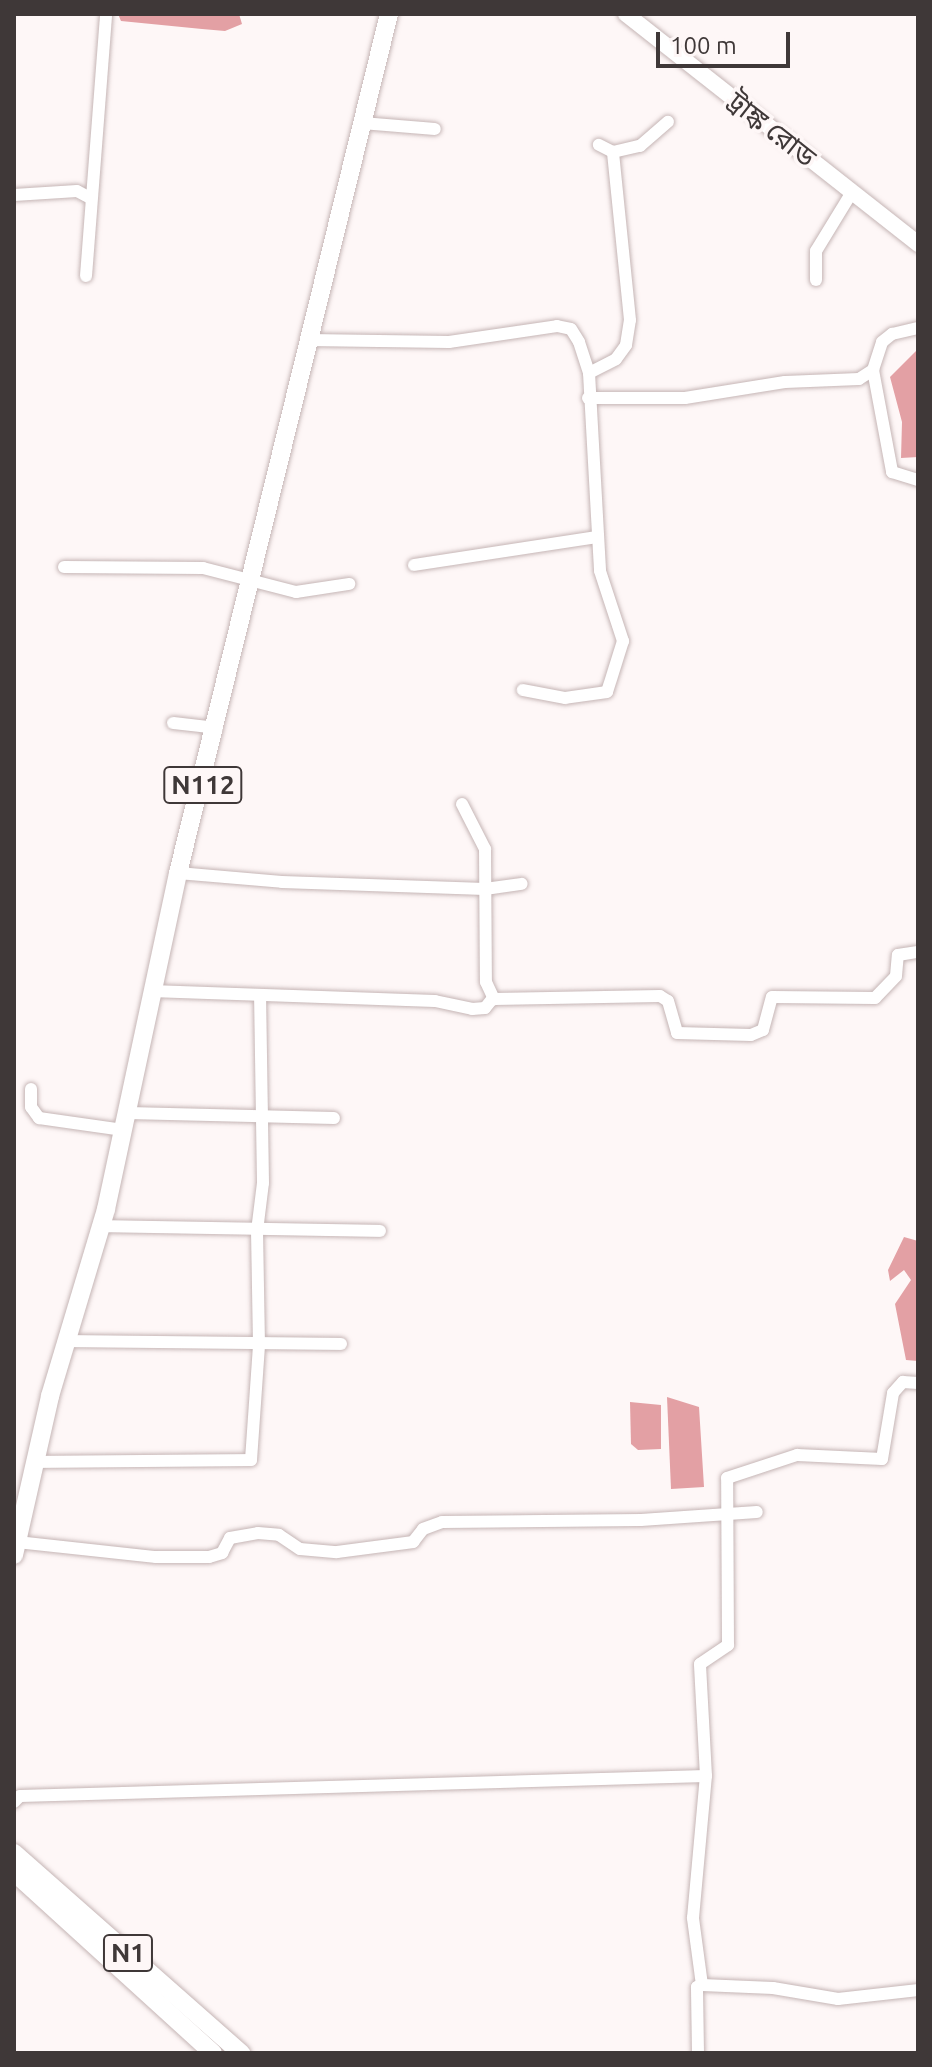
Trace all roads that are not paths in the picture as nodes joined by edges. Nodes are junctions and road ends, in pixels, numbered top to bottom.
1 (106, 14) edge
2 (389, 14) edge
3 (626, 14) edge
4 (668, 122) dead end
5 (362, 123) junction
6 (435, 129) dead end
7 (599, 145) dead end
8 (613, 152) junction
9 (852, 192) junction
10 (14, 195) edge
11 (90, 198) junction
12 (918, 244) edge
13 (86, 276) dead end
14 (816, 280) dead end
15 (918, 328) edge
16 (308, 340) junction
17 (873, 370) junction
18 (589, 373) junction
19 (588, 398) junction
20 (918, 480) edge
21 (596, 537) junction
22 (414, 565) dead end
23 (64, 567) dead end
24 (251, 578) junction
25 (349, 584) dead end
26 (523, 690) dead end
27 (173, 723) dead end
28 (217, 728) junction
29 (462, 804) dead end
30 (178, 873) junction
31 (522, 884) dead end
32 (485, 889) junction
33 (918, 952) edge
34 (151, 991) junction
35 (260, 995) junction
36 (493, 998) junction
37 (31, 1089) dead end
38 (334, 1118) dead end
39 (258, 1119) junction
40 (126, 1122) junction
41 (101, 1226) junction
42 (257, 1231) junction
43 (380, 1231) dead end
44 (68, 1341) junction
45 (341, 1344) dead end
46 (259, 1345) junction
47 (918, 1383) edge
48 (35, 1462) junction
49 (724, 1512) junction
50 (757, 1512) dead end
51 (16, 1548) edge
52 (706, 1776) junction
53 (14, 1802) edge
54 (14, 1853) edge
55 (14, 1872) edge
56 (702, 1985) junction
57 (918, 1990) edge
58 (213, 2053) edge
59 (241, 2053) edge
60 (698, 2053) edge

1 - 11 street
2 - 5 highway, N112
3 - 9 main road, ট্রাঙ্ক রোড
4 - 8 street
5 - 6 street
5 - 16 highway, N112
7 - 8 street
8 - 18 street
9 - 12 main road, ট্রাঙ্ক রোড
9 - 14 street
10 - 11 street
11 - 13 street
15 - 17 street
16 - 18 street
16 - 24 highway, N112
17 - 19 street
17 - 20 street
18 - 19 street
19 - 21 street
21 - 22 street
21 - 26 street
23 - 24 street
24 - 25 street
24 - 28 highway, N112
27 - 28 street
28 - 30 highway, N112
29 - 32 street
30 - 32 street
30 - 34 highway, N112
31 - 32 street
32 - 36 street
33 - 36 street
34 - 35 street
34 - 40 highway, N112
35 - 36 street
35 - 39 street
37 - 40 street
38 - 39 street
39 - 40 street
39 - 42 street
40 - 41 highway, N112
41 - 42 street
41 - 44 highway, N112
42 - 43 street
42 - 46 street
44 - 46 street
44 - 48 highway, N112
45 - 46 street
46 - 48 street
47 - 49 street
48 - 51 highway, N112
49 - 50 street
49 - 51 street
49 - 52 street
52 - 53 street
52 - 56 street
54 - 59 highway, N1
55 - 58 highway, N1
56 - 57 street
56 - 60 street

